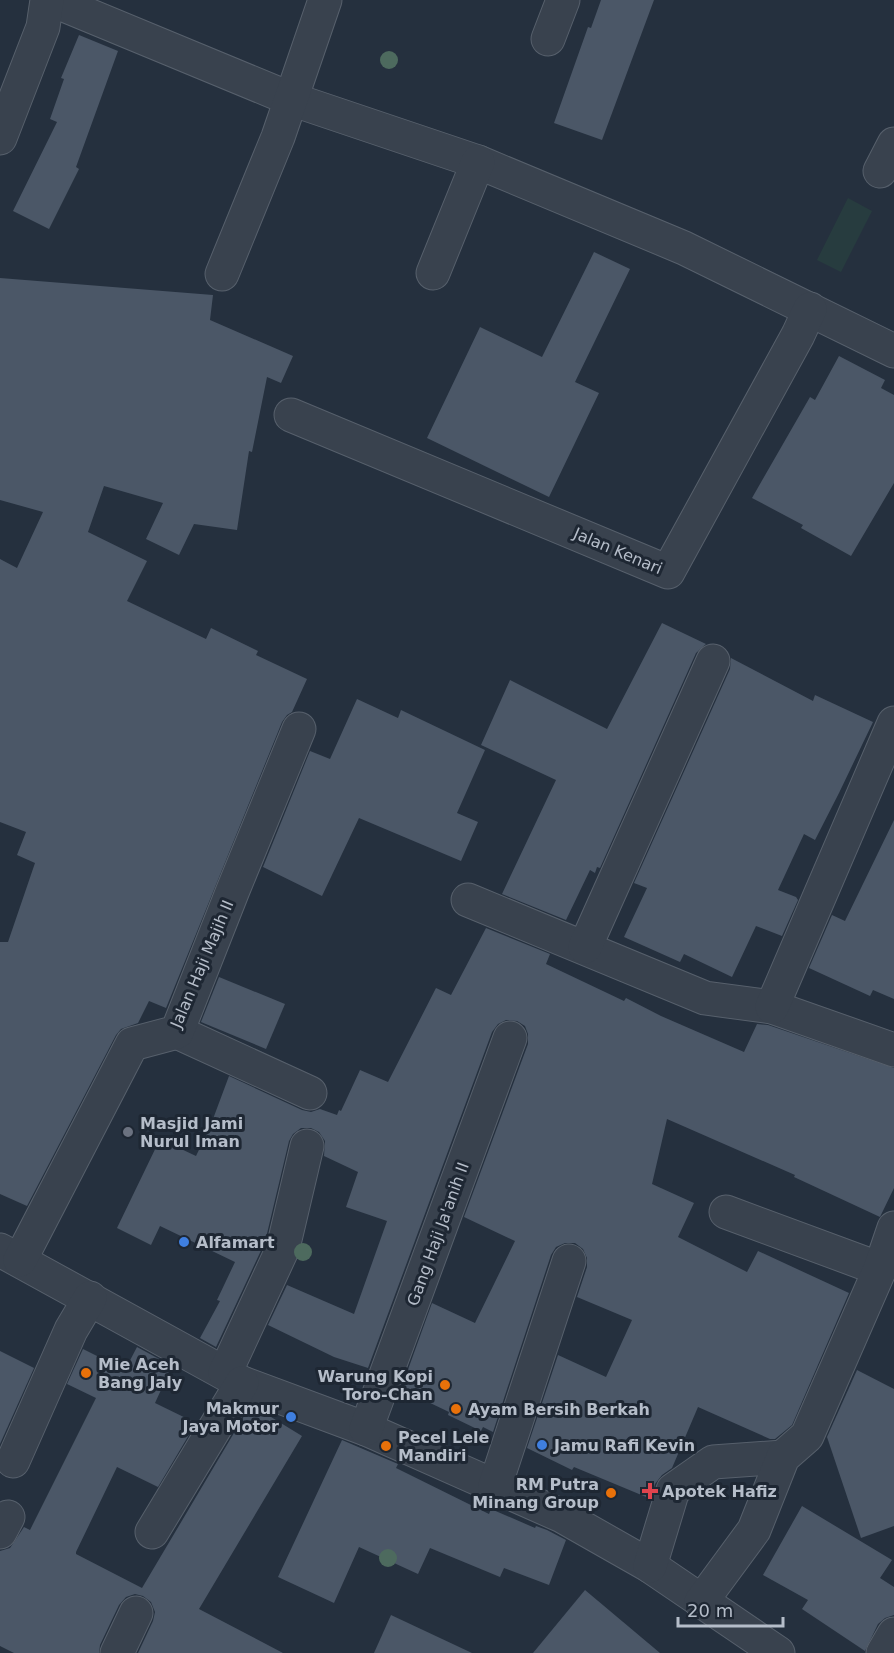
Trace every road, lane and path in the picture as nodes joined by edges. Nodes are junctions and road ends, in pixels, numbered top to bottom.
1 (46, 0) edge
2 (52, 0) edge
3 (325, 0) edge
4 (563, 0) edge
5 (548, 39) dead end
6 (291, 99) junction
7 (0, 138) edge
8 (478, 162) junction
9 (433, 273) dead end
10 (222, 274) dead end
11 (810, 309) junction
12 (894, 351) edge
13 (291, 415) dead end
14 (713, 662) dead end
15 (894, 723) edge
16 (299, 729) dead end
17 (468, 900) dead end
18 (585, 947) junction
19 (772, 1007) junction
20 (177, 1032) junction
21 (510, 1038) dead end
22 (894, 1050) edge
23 (310, 1093) dead end
24 (307, 1146) dead end
25 (726, 1212) dead end
26 (894, 1228) edge
27 (10, 1255) edge
28 (569, 1261) dead end
29 (880, 1269) junction
30 (90, 1298) junction
31 (234, 1378) junction
32 (366, 1429) junction
33 (783, 1457) junction
34 (13, 1461) dead end
35 (495, 1486) junction
36 (152, 1532) dead end
37 (650, 1566) junction
38 (701, 1602) junction
39 (136, 1613) dead end
40 (894, 1634) edge
41 (117, 1653) edge
42 (778, 1653) edge
43 (883, 1653) edge

1 - 7 street
2 - 6 street
3 - 6 street
4 - 5 street
6 - 8 street
6 - 10 street
8 - 9 street
8 - 11 street
11 - 12 street
11 - 13 street, Jalan Kenari
14 - 18 street
15 - 19 street
16 - 20 street, Jalan Haji Majih II
17 - 18 street
18 - 19 street
19 - 22 street
20 - 23 street
20 - 27 street, Jalan Haji Majih II
21 - 32 street, Gang Haji Ja'anih II
24 - 31 street
25 - 29 street
26 - 29 street
27 - 30 street
28 - 35 street
29 - 33 street
30 - 31 street
30 - 34 street
31 - 32 street
31 - 36 street
32 - 35 street
33 - 37 street
33 - 38 street
35 - 37 street
37 - 38 street
38 - 42 street
39 - 41 street
40 - 43 street

